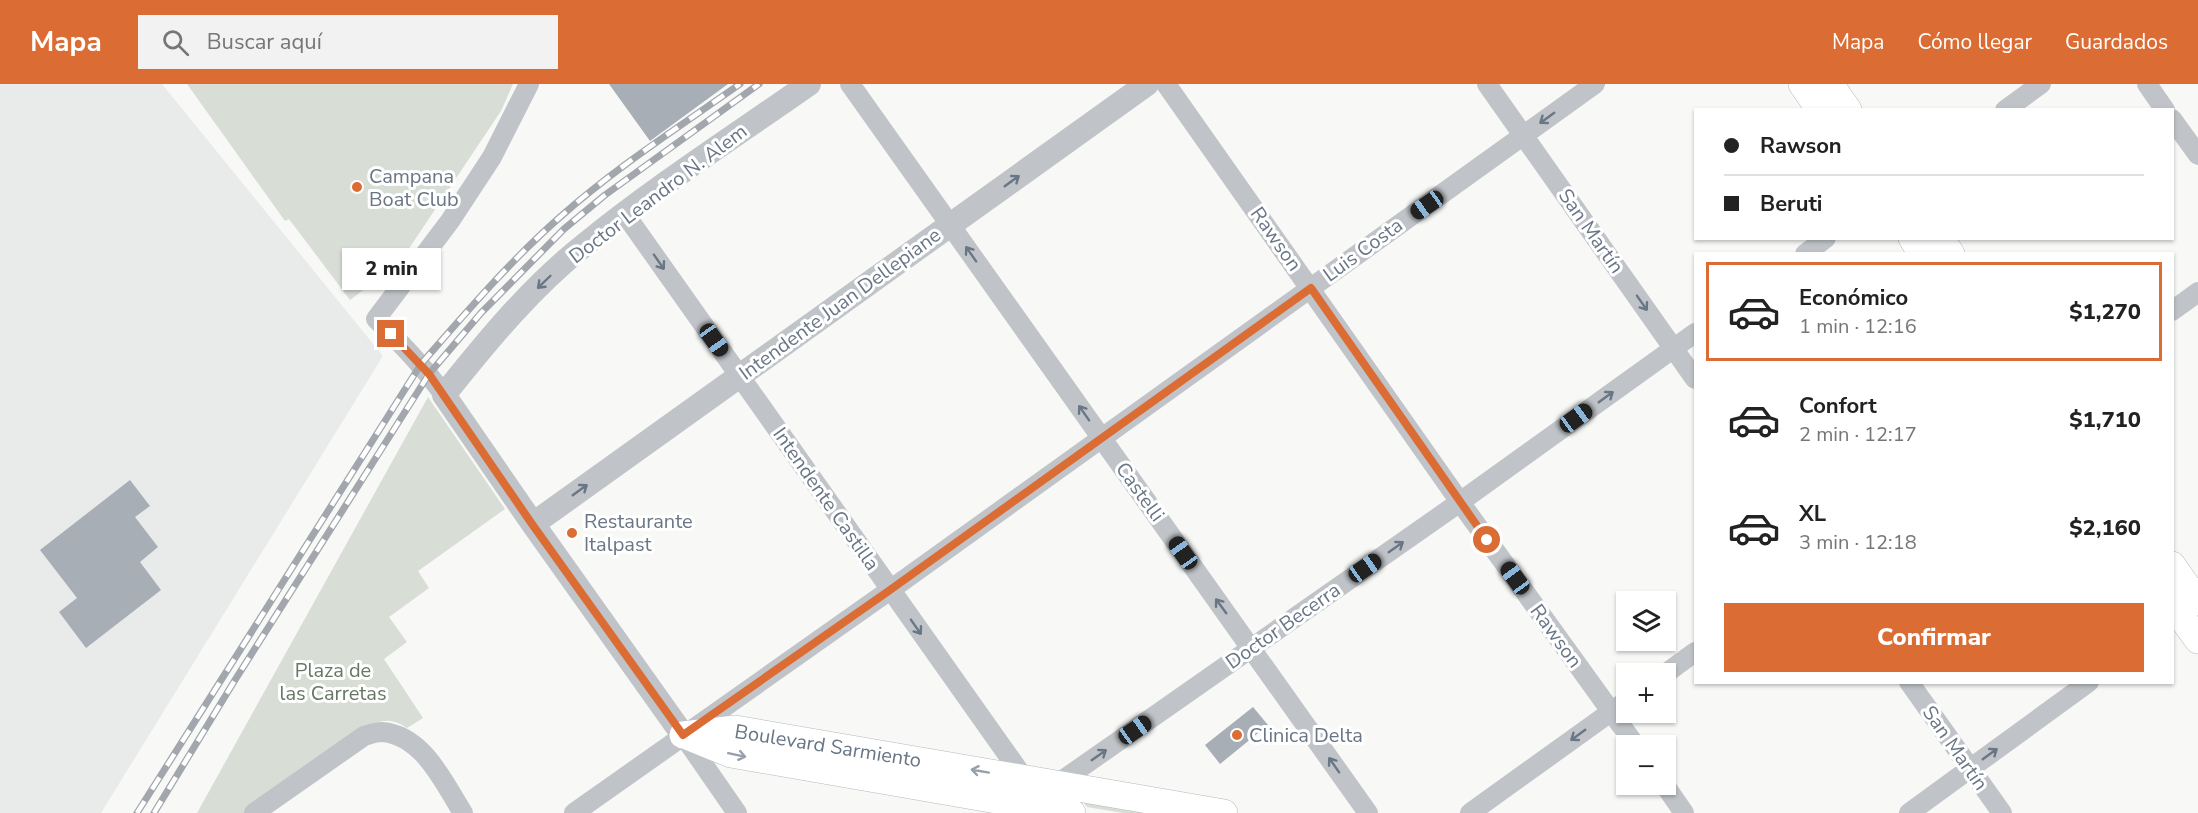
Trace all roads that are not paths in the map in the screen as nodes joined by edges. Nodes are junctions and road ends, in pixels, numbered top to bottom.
1 (529, 84) edge
2 (809, 84) edge
3 (850, 84) edge
4 (1147, 84) edge
5 (1166, 84) edge
6 (1487, 84) edge
7 (1595, 84) edge
8 (1802, 84) edge
9 (1830, 84) edge
10 (2040, 84) edge
11 (2147, 84) edge
12 (1819, 108) edge
13 (1847, 108) edge
14 (2008, 108) edge
15 (2164, 108) edge
16 (2174, 122) edge
17 (1524, 135) junction
18 (2198, 155) edge
19 (625, 214) junction
20 (950, 225) junction
21 (1823, 240) edge
22 (1808, 252) edge
23 (1311, 288) junction
24 (2198, 292) edge
25 (2174, 310) edge
26 (1694, 334) edge
27 (1674, 348) junction
28 (739, 376) junction
29 (1694, 377) edge
30 (444, 395) junction
31 (1102, 438) junction
32 (1460, 502) junction
33 (532, 524) junction
34 (2174, 572) edge
35 (890, 590) junction
36 (2184, 609) edge
37 (2198, 640) edge
38 (1251, 648) junction
39 (1694, 653) edge
40 (1676, 666) edge
41 (1910, 684) edge
42 (2086, 684) edge
43 (1616, 702) edge
44 (1616, 708) edge
45 (683, 735) junction
46 (1970, 769) junction
47 (1672, 795) edge
48 (1041, 802) edge
49 (254, 813) edge
50 (463, 813) edge
51 (574, 813) edge
52 (737, 813) edge
53 (1224, 813) edge
54 (1368, 813) edge
55 (1470, 813) edge
56 (1684, 813) edge
57 (1909, 813) edge
58 (2002, 813) edge

1 - 30 street
2 - 19 street, Doctor Leandro N. Alem
3 - 20 street, Castelli
20 -> 4 street, Intendente Juan Dellepiane
5 - 23 street, Rawson
6 - 17 street, San Martín
7 -> 17 street, Luis Costa
8 - 12 main road
9 - 13 main road
10 - 14 street
11 - 15 street
16 - 18 street
17 - 23 street, Luis Costa
17 -> 27 street, San Martín
19 -> 28 street, Intendente Castilla
19 -> 30 street, Doctor Leandro N. Alem
20 - 28 street, Intendente Juan Dellepiane
31 -> 20 street, Castelli
21 - 22 street
23 - 31 street, Luis Costa
23 - 32 street, Rawson
24 - 25 street
26 - 27 street, Doctor Becerra
27 - 29 street, San Martín
32 -> 27 street, Doctor Becerra
33 -> 28 street, Intendente Juan Dellepiane
28 - 35 street, Intendente Castilla
30 - 33 street
31 - 35 street, Luis Costa
38 -> 31 street, Castelli
38 -> 32 street, Doctor Becerra
32 - 43 street, Rawson
33 - 45 street
34 - 36 main road
35 - 45 street, Luis Costa
35 -> 48 street, Intendente Castilla
36 - 37 main road
48 -> 38 street, Doctor Becerra
54 -> 38 street, Castelli
39 - 40 street
41 - 46 street, San Martín
46 -> 42 street
44 -> 55 street
45 - 48 main road, Boulevard Sarmiento
45 - 51 street, Luis Costa
45 - 52 street
46 - 57 street
46 - 58 street, San Martín
47 - 56 street
48 - 53 main road, Boulevard Sarmiento
49 - 50 street

